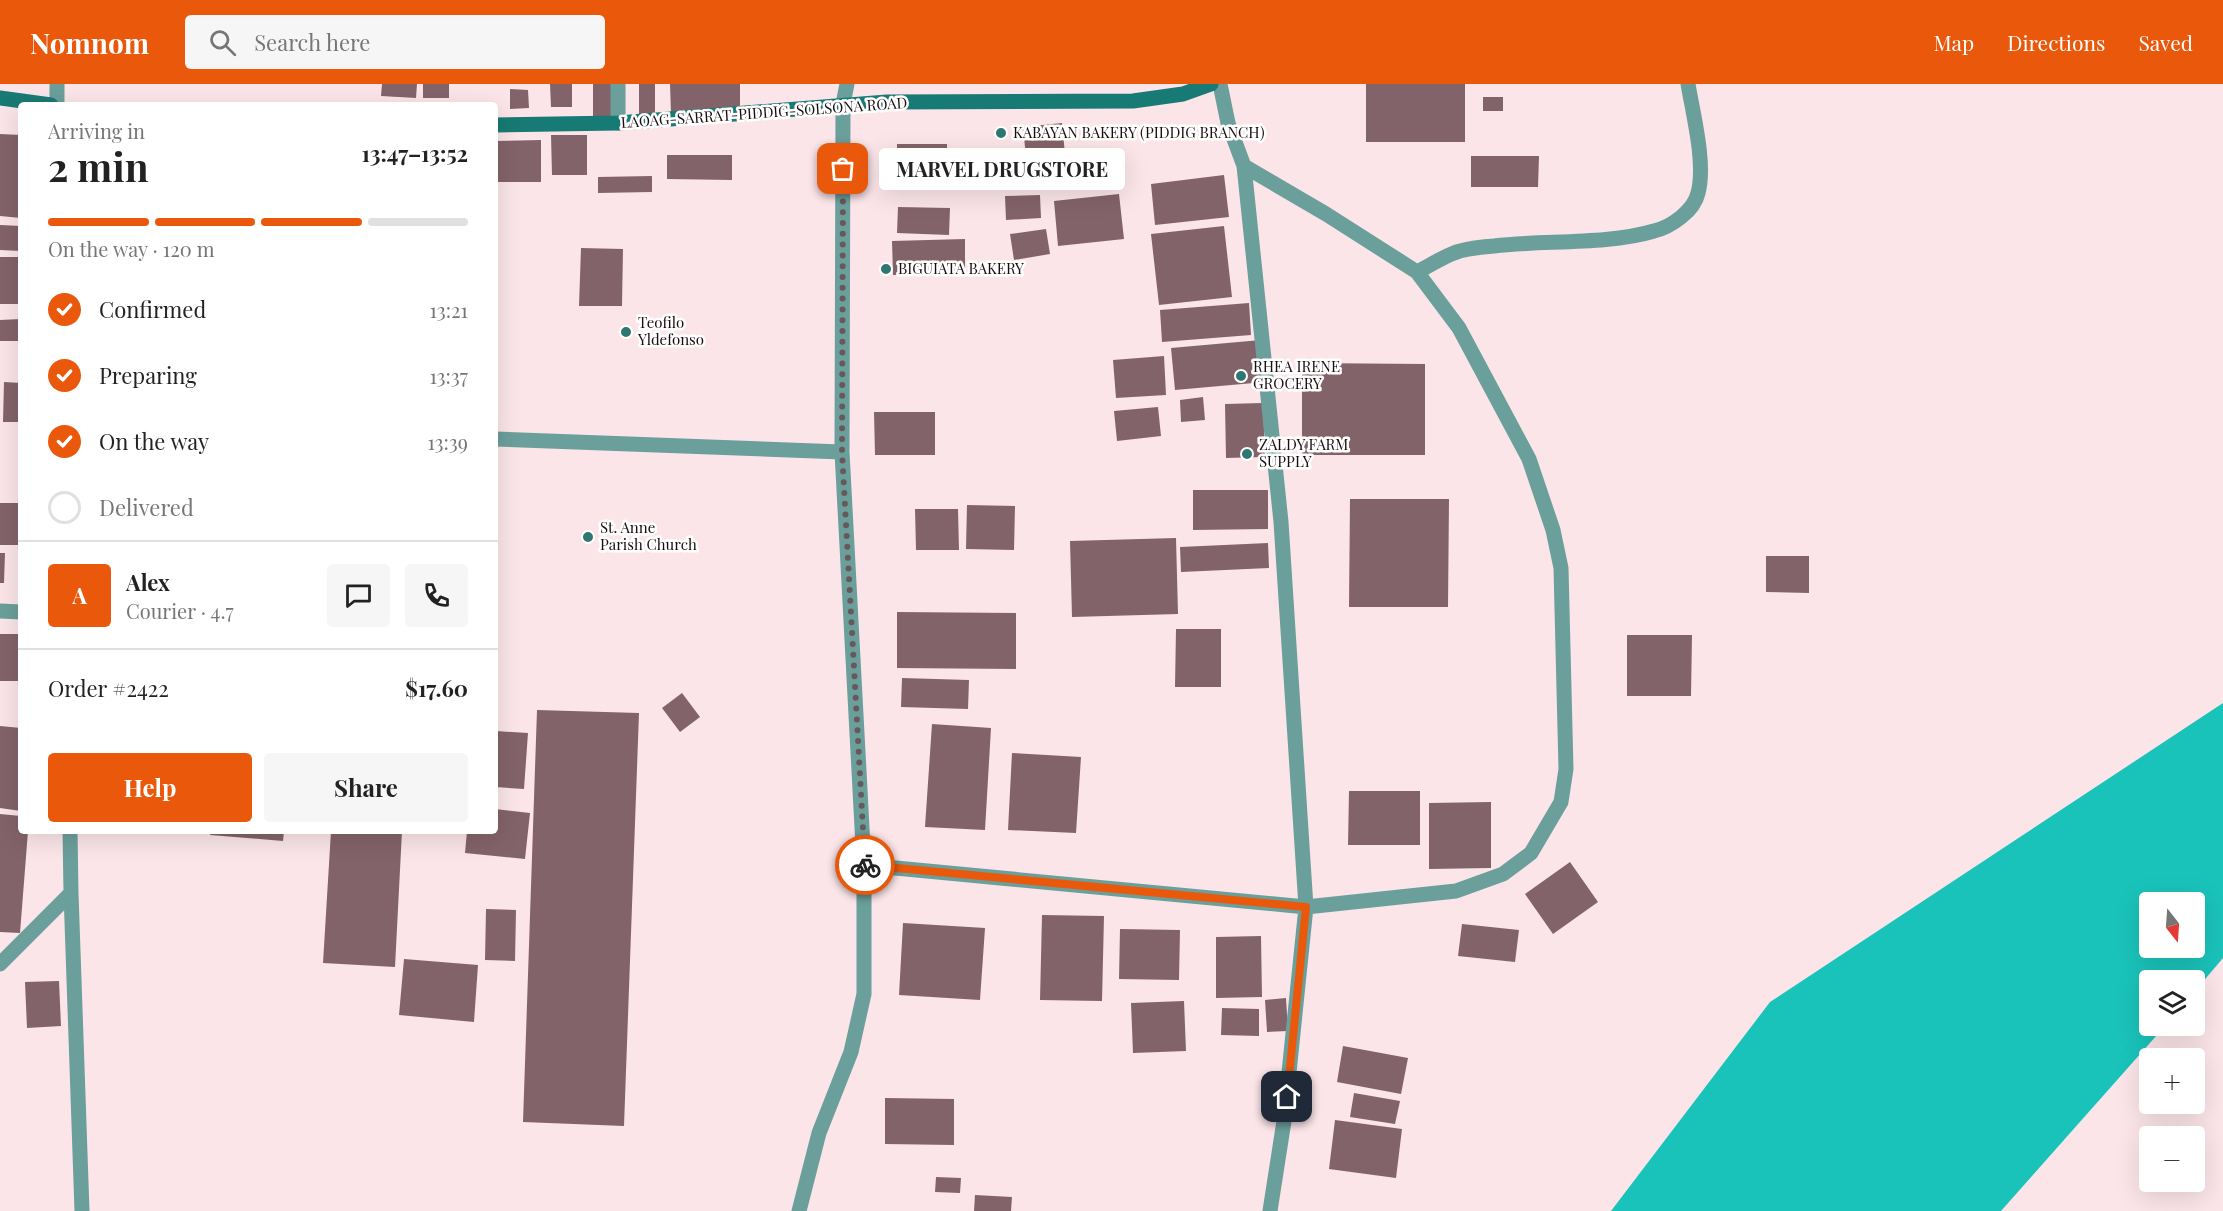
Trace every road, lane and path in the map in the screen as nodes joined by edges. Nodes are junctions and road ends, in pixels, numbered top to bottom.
1 (57, 84) edge
2 (618, 84) edge
3 (847, 84) edge
4 (1211, 84) edge
5 (1220, 84) edge
6 (1688, 84) edge
7 (0, 98) edge
8 (29, 102) edge
9 (57, 102) edge
10 (843, 104) junction
11 (618, 123) junction
12 (498, 125) edge
13 (1244, 166) junction
14 (1417, 272) junction
15 (498, 439) edge
16 (842, 452) junction
17 (0, 611) edge
18 (18, 612) edge
19 (70, 834) edge
20 (864, 865) junction
21 (70, 894) junction
22 (1306, 907) junction
23 (0, 964) edge
24 (82, 1211) edge
25 (799, 1211) edge
26 (1270, 1211) edge

1 - 9 street
2 - 11 street
3 - 10 street
4 - 10 main road, LAOAG-SARRAT-PIDDIG-SOLSONA ROAD
5 - 13 street
6 - 14 street
7 - 8 main road
10 - 11 main road, LAOAG-SARRAT-PIDDIG-SOLSONA ROAD
10 - 16 street
11 - 12 main road, LAOAG-SARRAT-PIDDIG-SOLSONA ROAD
13 - 14 street
13 - 22 street
14 - 22 street
15 - 16 street
16 - 20 street
17 - 18 street
19 - 21 street
20 - 22 street
20 - 25 street
21 - 23 street
21 - 24 street
22 - 26 street

